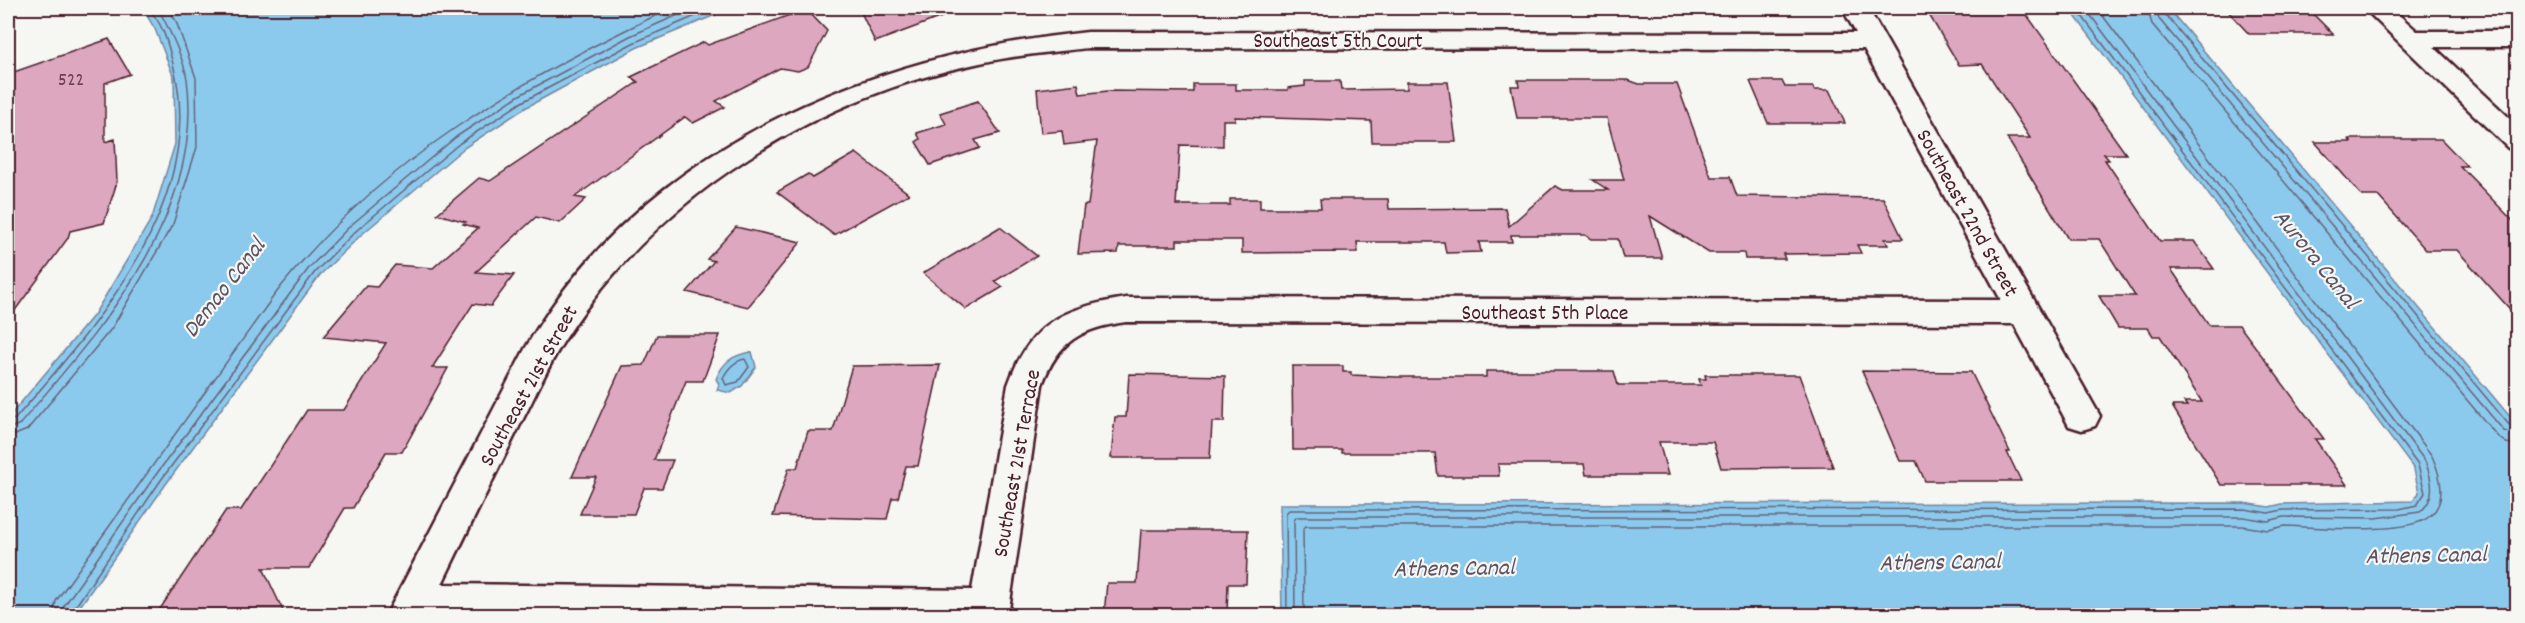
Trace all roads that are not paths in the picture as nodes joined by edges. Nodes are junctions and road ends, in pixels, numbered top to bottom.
1 (1856, 8) edge
2 (2377, 8) edge
3 (2410, 39) junction
4 (2517, 39) edge
5 (1874, 41) junction
6 (813, 111) joint
7 (2517, 142) edge
8 (2025, 312) junction
9 (1068, 326) joint
10 (2082, 416) dead end
11 (409, 608) edge
12 (989, 611) edge

1 - 5 street, Southeast 22nd Street
2 - 3 street
3 - 4 street
3 - 7 street
5 - 6 street, Southeast 5th Court
5 - 8 street, Southeast 22nd Street
6 - 11 street, Southeast 21st Street
8 - 9 street, Southeast 5th Place
8 - 10 street, Southeast 22nd Street
9 - 12 street, Southeast 21st Terrace
11 - 12 street

